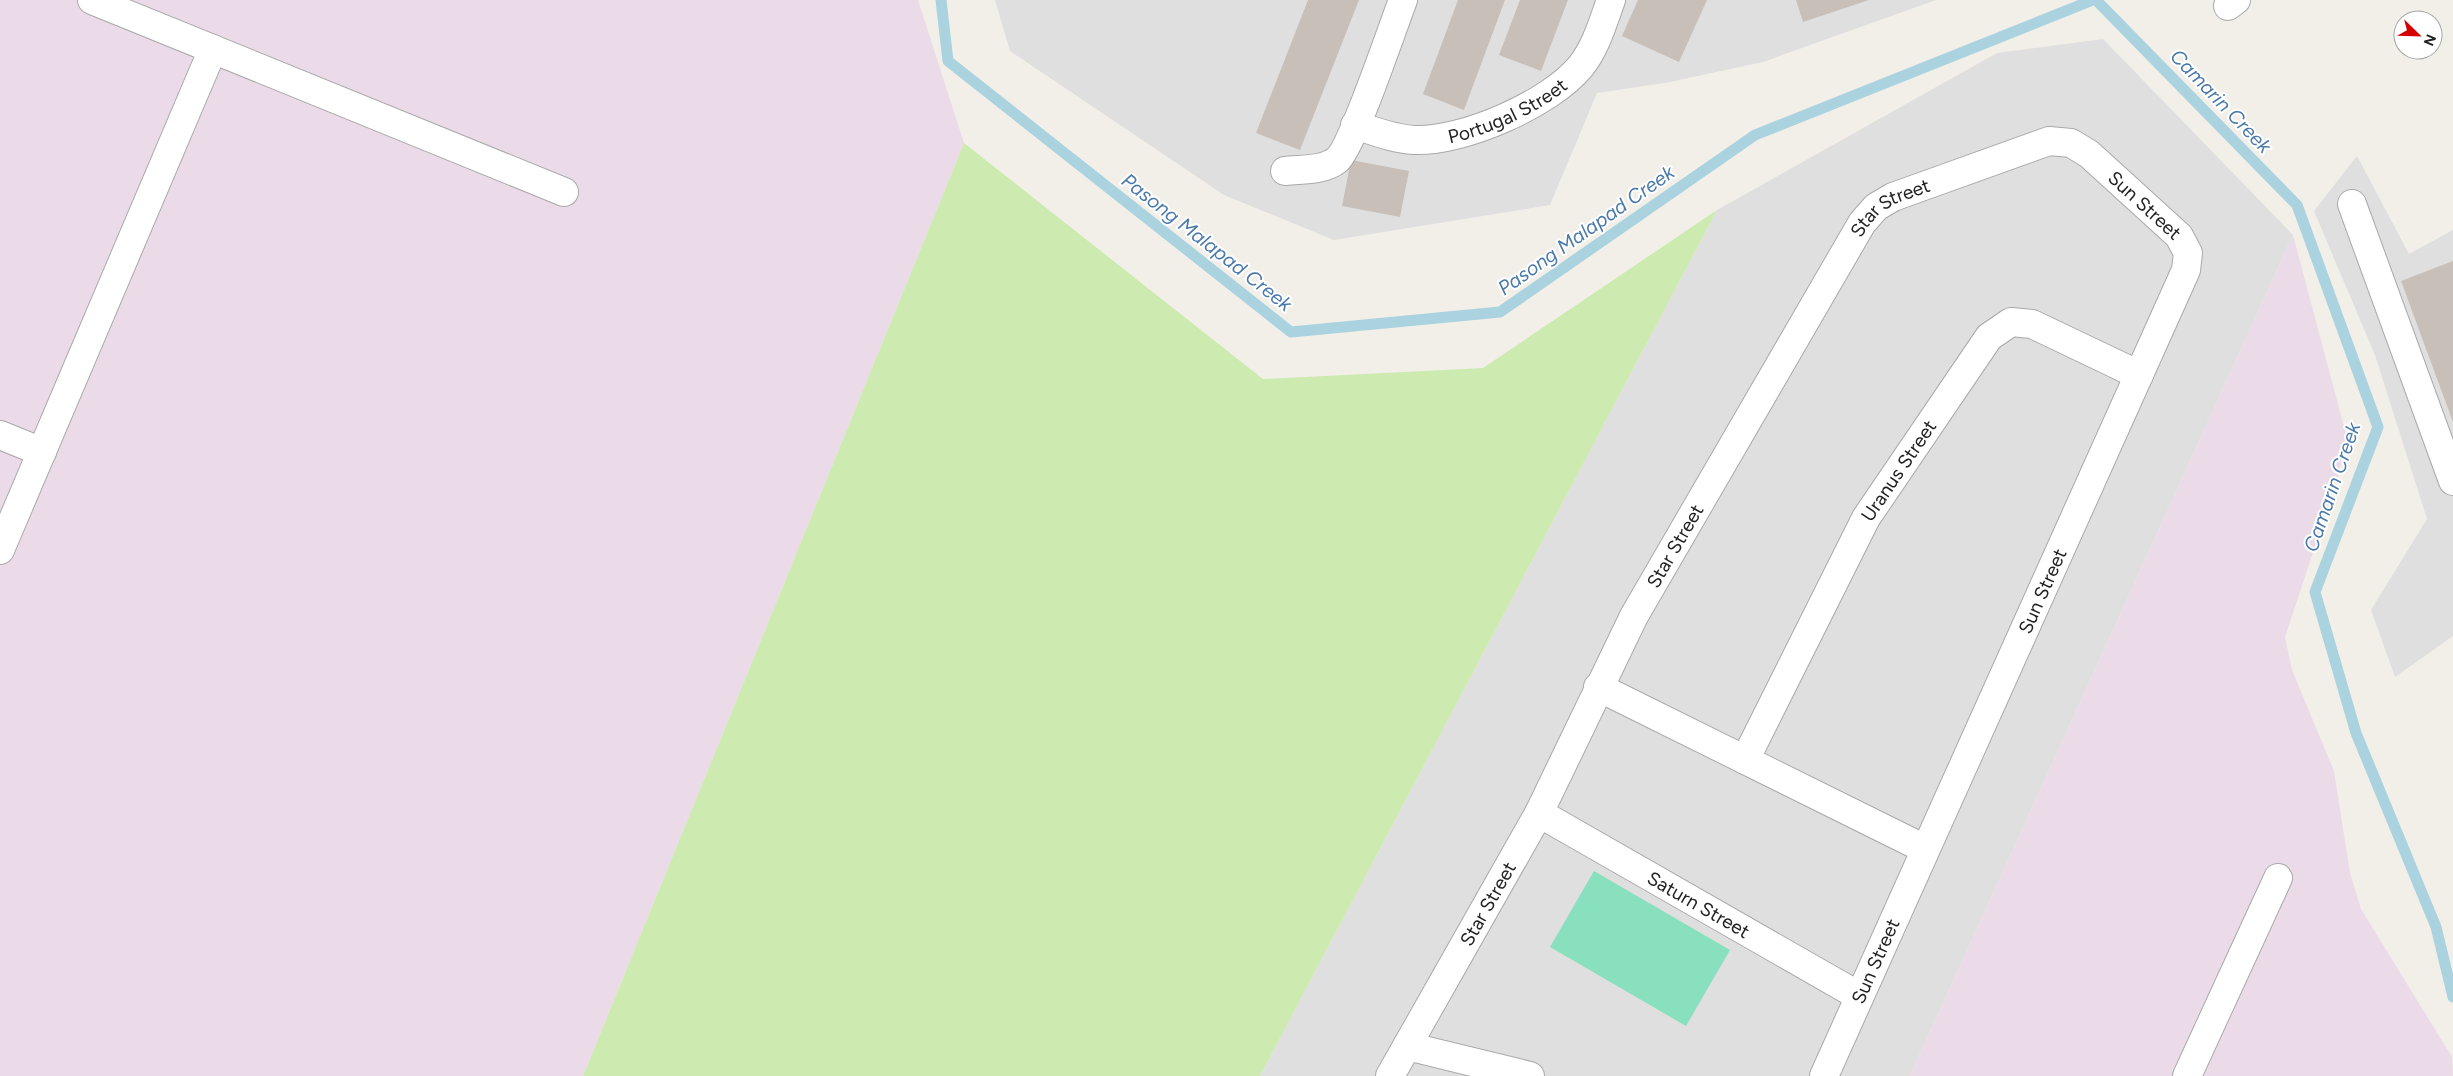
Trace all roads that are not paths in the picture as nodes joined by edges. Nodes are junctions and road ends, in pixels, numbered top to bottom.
1 (92, 0) edge
2 (1403, 0) edge
3 (1611, 0) edge
4 (213, 49) junction
5 (1355, 125) junction
6 (2071, 143) joint
7 (1285, 171) dead end
8 (564, 192) dead end
9 (2352, 204) dead end
10 (2139, 375) junction
11 (0, 435) edge
12 (42, 452) junction
13 (2453, 481) edge
14 (0, 550) edge
15 (1598, 687) junction
16 (1745, 760) junction
17 (1539, 813) junction
18 (1926, 849) junction
19 (2278, 878) dead end
20 (1859, 996) junction
21 (1408, 1046) junction
22 (1390, 1076) edge
23 (1530, 1076) edge
24 (1824, 1076) edge
25 (2187, 1076) edge

1 - 4 street
2 - 5 street
3 - 5 street, Portugal Street
4 - 8 street
4 - 12 street
5 - 7 street
6 - 10 street, Sun Street
6 - 15 street, Star Street
9 - 13 street
10 - 16 street, Uranus Street
10 - 18 street, Sun Street
11 - 12 street
12 - 14 street
15 - 16 street
15 - 17 street, Star Street
16 - 18 street
17 - 20 street, Saturn Street
17 - 21 street, Star Street
18 - 20 street, Sun Street
19 - 25 street
20 - 24 street, Sun Street
21 - 22 street, Star Street
21 - 23 street

